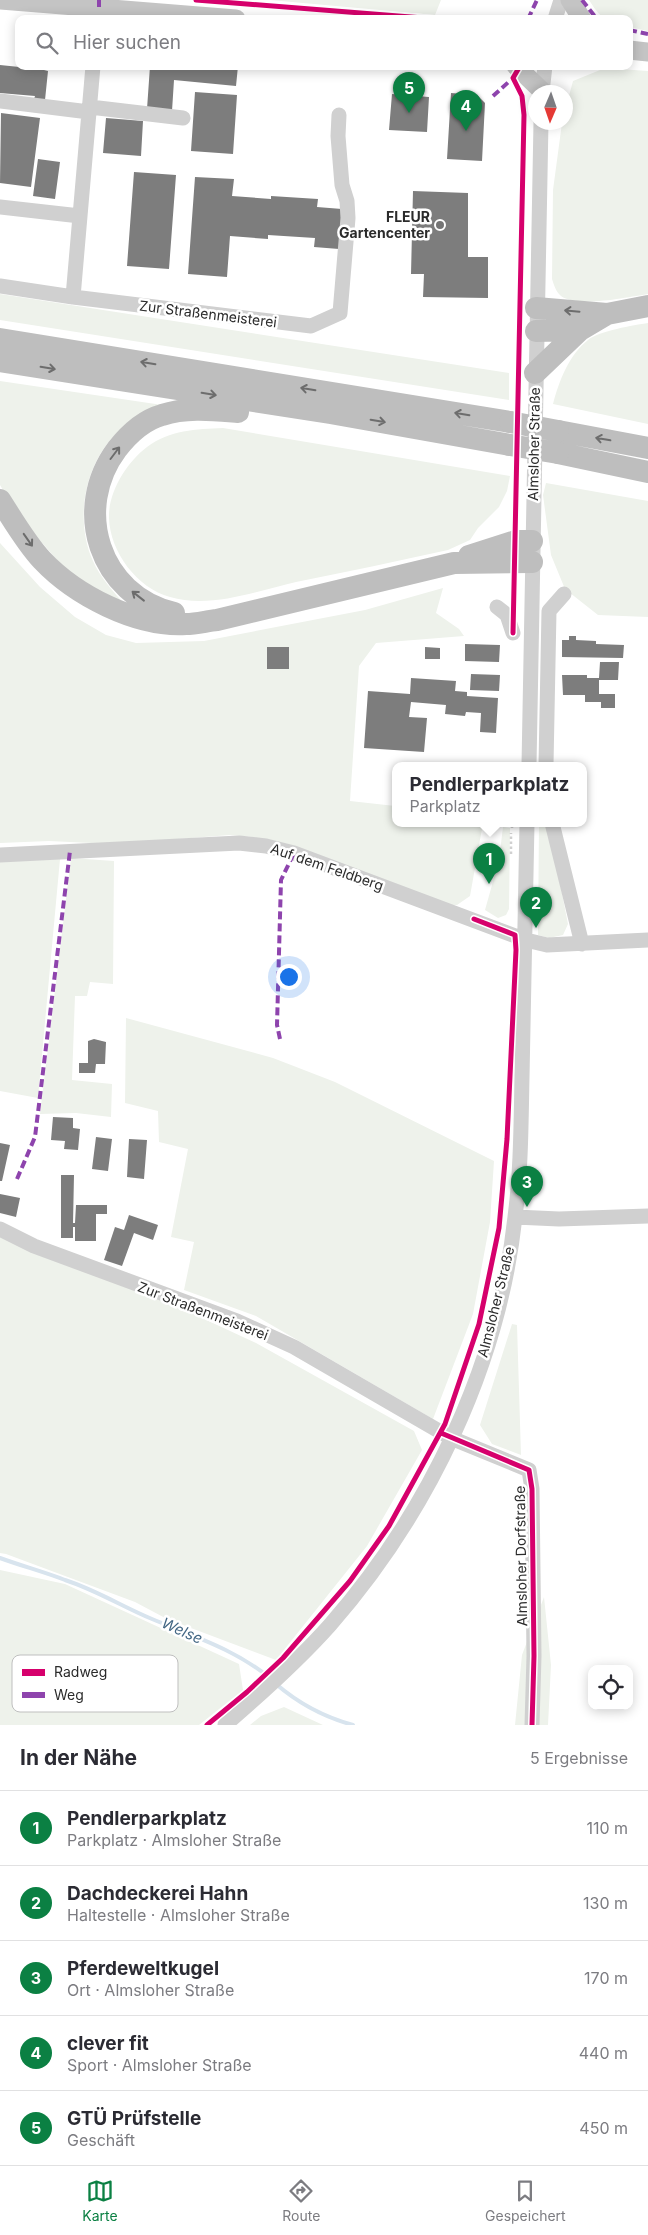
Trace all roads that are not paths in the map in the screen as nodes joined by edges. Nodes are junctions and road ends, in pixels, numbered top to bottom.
1 (0, 0) edge
2 (561, 0) edge
3 (570, 0) edge
4 (98, 13) edge
5 (144, 15) edge
6 (556, 15) edge
7 (579, 15) edge
8 (633, 50) edge
9 (648, 52) edge
10 (93, 70) edge
11 (520, 70) edge
12 (545, 70) edge
13 (535, 85) edge
14 (543, 85) edge
15 (0, 101) edge
16 (90, 109) junction
17 (340, 115) dead end
18 (183, 118) dead end
19 (541, 130) edge
20 (0, 207) edge
21 (80, 216) junction
22 (0, 286) edge
23 (73, 297) junction
24 (648, 306) edge
25 (536, 308) junction
26 (607, 314) junction
27 (580, 330) junction
28 (536, 331) junction
29 (0, 340) edge
30 (0, 361) edge
31 (535, 373) junction
32 (330, 413) junction
33 (648, 448) edge
34 (648, 472) edge
35 (0, 500) edge
36 (532, 552) junction
37 (564, 594) dead end
38 (497, 608) dead end
39 (217, 620) junction
40 (513, 633) dead end
41 (529, 762) edge
42 (546, 762) edge
43 (527, 827) edge
44 (553, 827) edge
45 (0, 855) edge
46 (526, 940) junction
47 (648, 940) edge
48 (582, 944) junction
49 (648, 1216) edge
50 (515, 1218) junction
51 (0, 1229) edge
52 (451, 1438) junction
53 (225, 1725) edge
54 (532, 1725) edge

1 - 4 main road
2 - 6 street
3 - 7 main road
4 - 5 main road
8 - 9 main road
10 - 16 street
11 - 13 main road
12 - 14 street
15 - 16 street
16 - 18 street
16 - 21 street
17 - 23 street, Zur Straßenmeisterei
19 - 25 street, Almsloher Straße
20 - 21 street
21 - 23 street
22 - 23 street, Zur Straßenmeisterei
24 - 26 highway
26 -> 25 highway
25 - 28 street, Almsloher Straße
26 - 27 highway
27 - 28 highway
27 - 31 highway
28 - 31 street, Almsloher Straße
33 -> 29 highway, bridge
30 -> 32 highway
31 - 36 street, Almsloher Straße
32 -> 34 highway, bridge
39 -> 32 highway
35 -> 39 highway
36 - 39 highway
36 - 41 street, Almsloher Straße
37 - 42 street
38 - 40 street
43 - 46 street, Almsloher Straße
44 - 48 street
45 - 46 street, Auf dem Feldberg
46 - 48 street, Auf dem Feldberg
46 - 50 street, Almsloher Straße
47 - 48 street, Auf dem Feldberg
49 - 50 street
50 - 52 street, Almsloher Straße
51 - 52 street, Zur Straßenmeisterei
52 - 53 street, Almsloher Straße
52 - 54 street, Almsloher Dorfstraße

